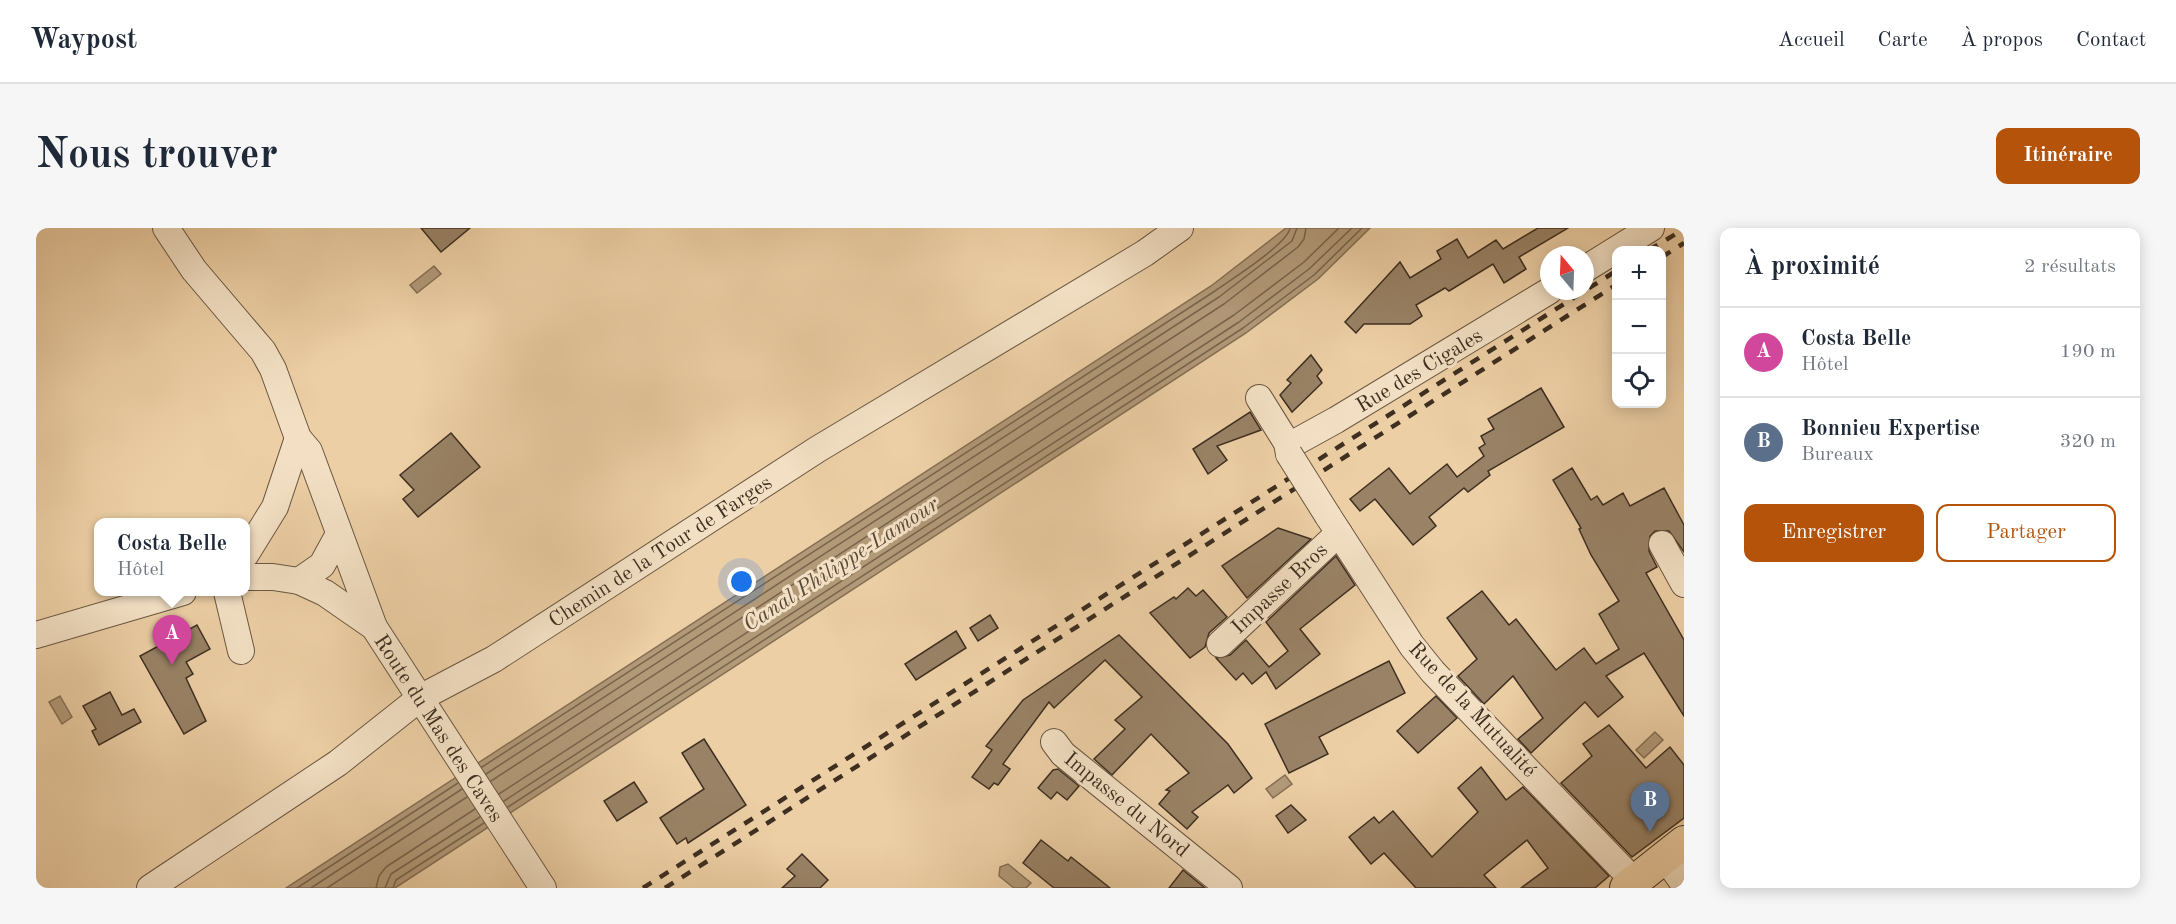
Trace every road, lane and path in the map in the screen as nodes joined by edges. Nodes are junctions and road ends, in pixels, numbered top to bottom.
1 (166, 228) edge
2 (1180, 228) edge
3 (1651, 228) edge
4 (1594, 263) edge
5 (1540, 296) edge
6 (1259, 398) dead end
7 (298, 438) junction
8 (1288, 449) junction
9 (1333, 525) junction
10 (339, 534) junction
11 (1662, 544) dead end
12 (250, 549) edge
13 (250, 577) edge
14 (273, 577) junction
15 (299, 581) junction
16 (1684, 584) edge
17 (166, 596) edge
18 (228, 596) edge
19 (374, 627) junction
20 (36, 635) edge
21 (1220, 644) dead end
22 (241, 651) dead end
23 (420, 698) junction
24 (1054, 742) dead end
25 (1674, 849) edge
26 (1684, 884) edge
27 (1630, 885) edge
28 (150, 888) edge
29 (543, 888) edge
30 (1229, 888) edge

1 - 7 street
2 - 23 street, Chemin de la Tour de Farges
3 - 4 street
5 - 8 street, Rue des Cigales
6 - 8 street, Rue de la Mutualité
7 - 10 street
7 - 12 street
8 - 9 street, Rue de la Mutualité, bridge
9 - 21 street, Impasse Bros
9 - 27 street, Rue de la Mutualité
10 - 15 street
10 - 19 street
11 - 16 street
12 - 14 street
13 - 14 street, Route du Mas des Caves
14 - 15 street, Route du Mas des Caves
15 - 19 street, Route du Mas des Caves
17 - 20 street
18 - 22 street
19 - 23 street, Route du Mas des Caves
23 - 28 street, Chemin de la Tour de Farges
23 - 29 street, Route du Mas des Caves
24 - 30 street, Impasse du Nord
25 - 26 street
25 - 27 main road

